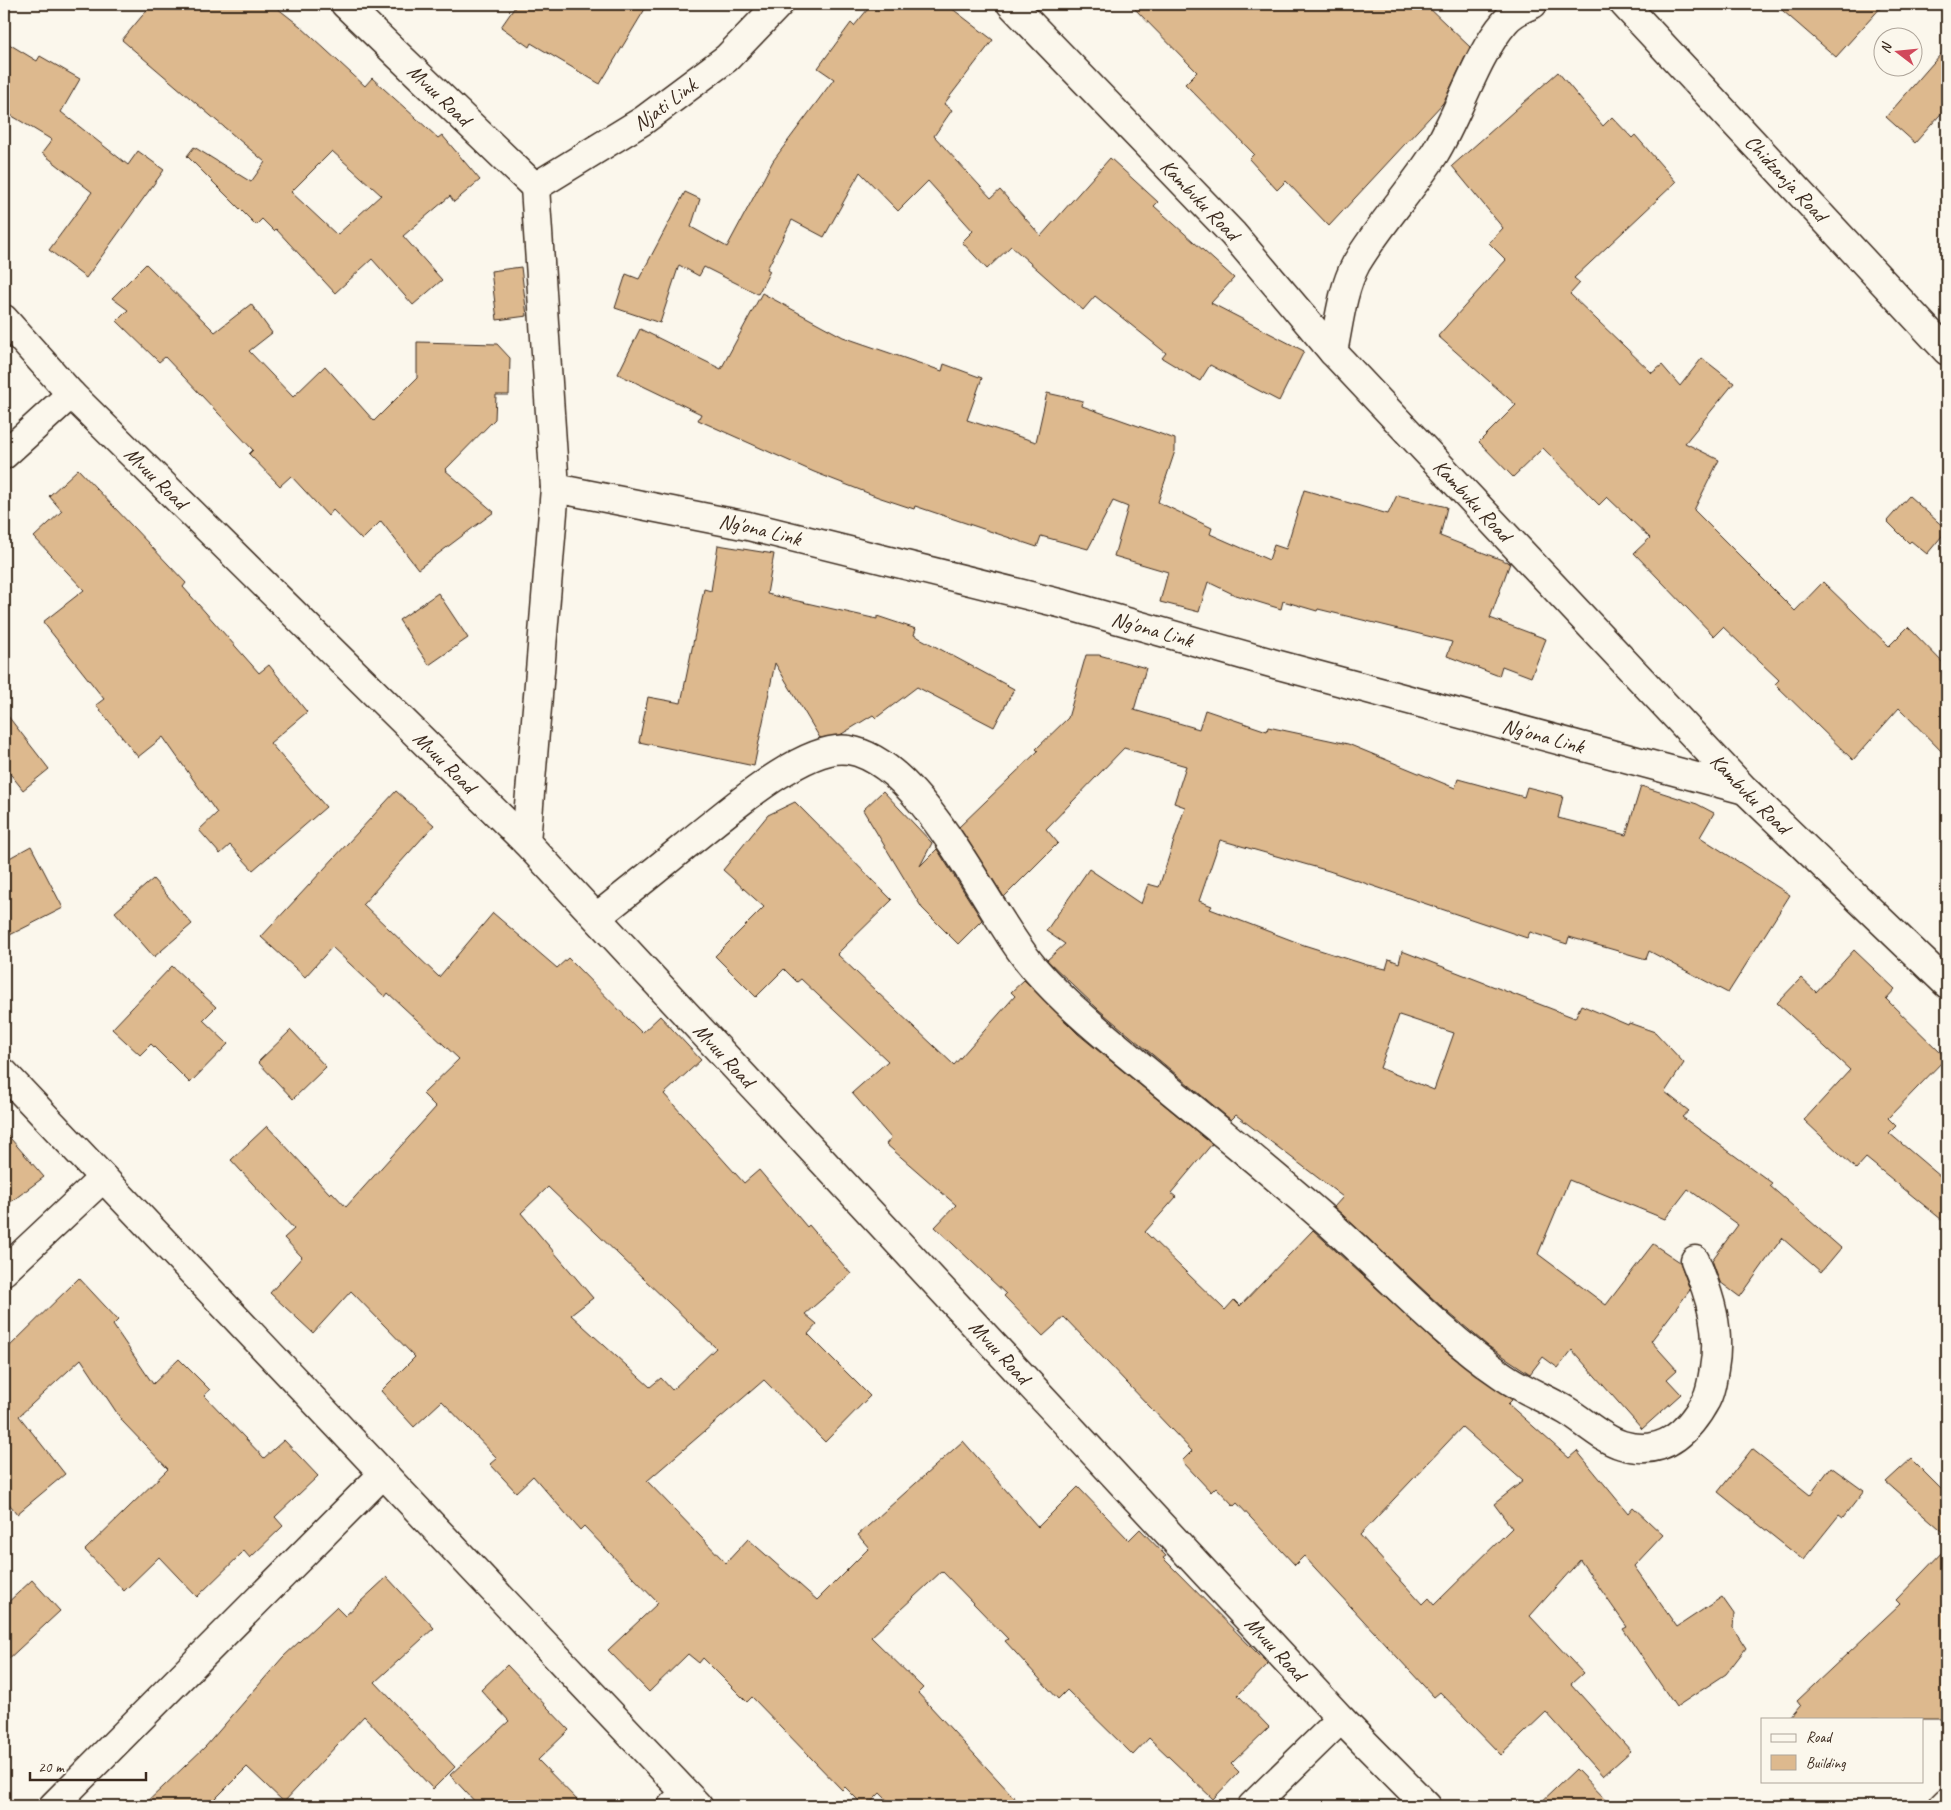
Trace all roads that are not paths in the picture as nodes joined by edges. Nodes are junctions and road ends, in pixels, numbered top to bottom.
1 (345, 4) edge
2 (779, 4) edge
3 (1011, 4) edge
4 (1533, 4) edge
5 (1624, 4) edge
6 (535, 187) junction
7 (4, 319) edge
8 (1947, 351) edge
9 (1333, 352) junction
10 (71, 394) junction
11 (4, 455) edge
12 (555, 488) junction
13 (1745, 790) junction
14 (526, 842) junction
15 (597, 917) junction
16 (1947, 984) edge
17 (4, 1073) edge
18 (103, 1178) junction
19 (1695, 1260) dead end
20 (4, 1271) edge
21 (382, 1475) junction
22 (1341, 1719) junction
23 (1947, 1801) edge
24 (685, 1802) edge
25 (53, 1806) edge
26 (1252, 1806) edge
27 (1428, 1806) edge
28 (1942, 1806) edge

1 - 6 street, Mvuu Road
2 - 6 street, Njati Link
3 - 9 street, Kambvku Road
4 - 9 street
5 - 8 street, Chidzanja Road
6 - 12 street
7 - 10 street, Mvuu Road
9 - 13 street, Kambvku Road
10 - 11 street
10 - 14 street, Mvuu Road
12 - 13 street, Ng'ona Link
12 - 14 street
13 - 16 street, Kambvku Road
14 - 15 street, Mvuu Road
15 - 19 street
15 - 22 street, Mvuu Road
17 - 18 street
18 - 20 street
18 - 21 street
21 - 24 street
21 - 25 street
22 - 26 street
22 - 27 street, Mvuu Road
23 - 28 street

